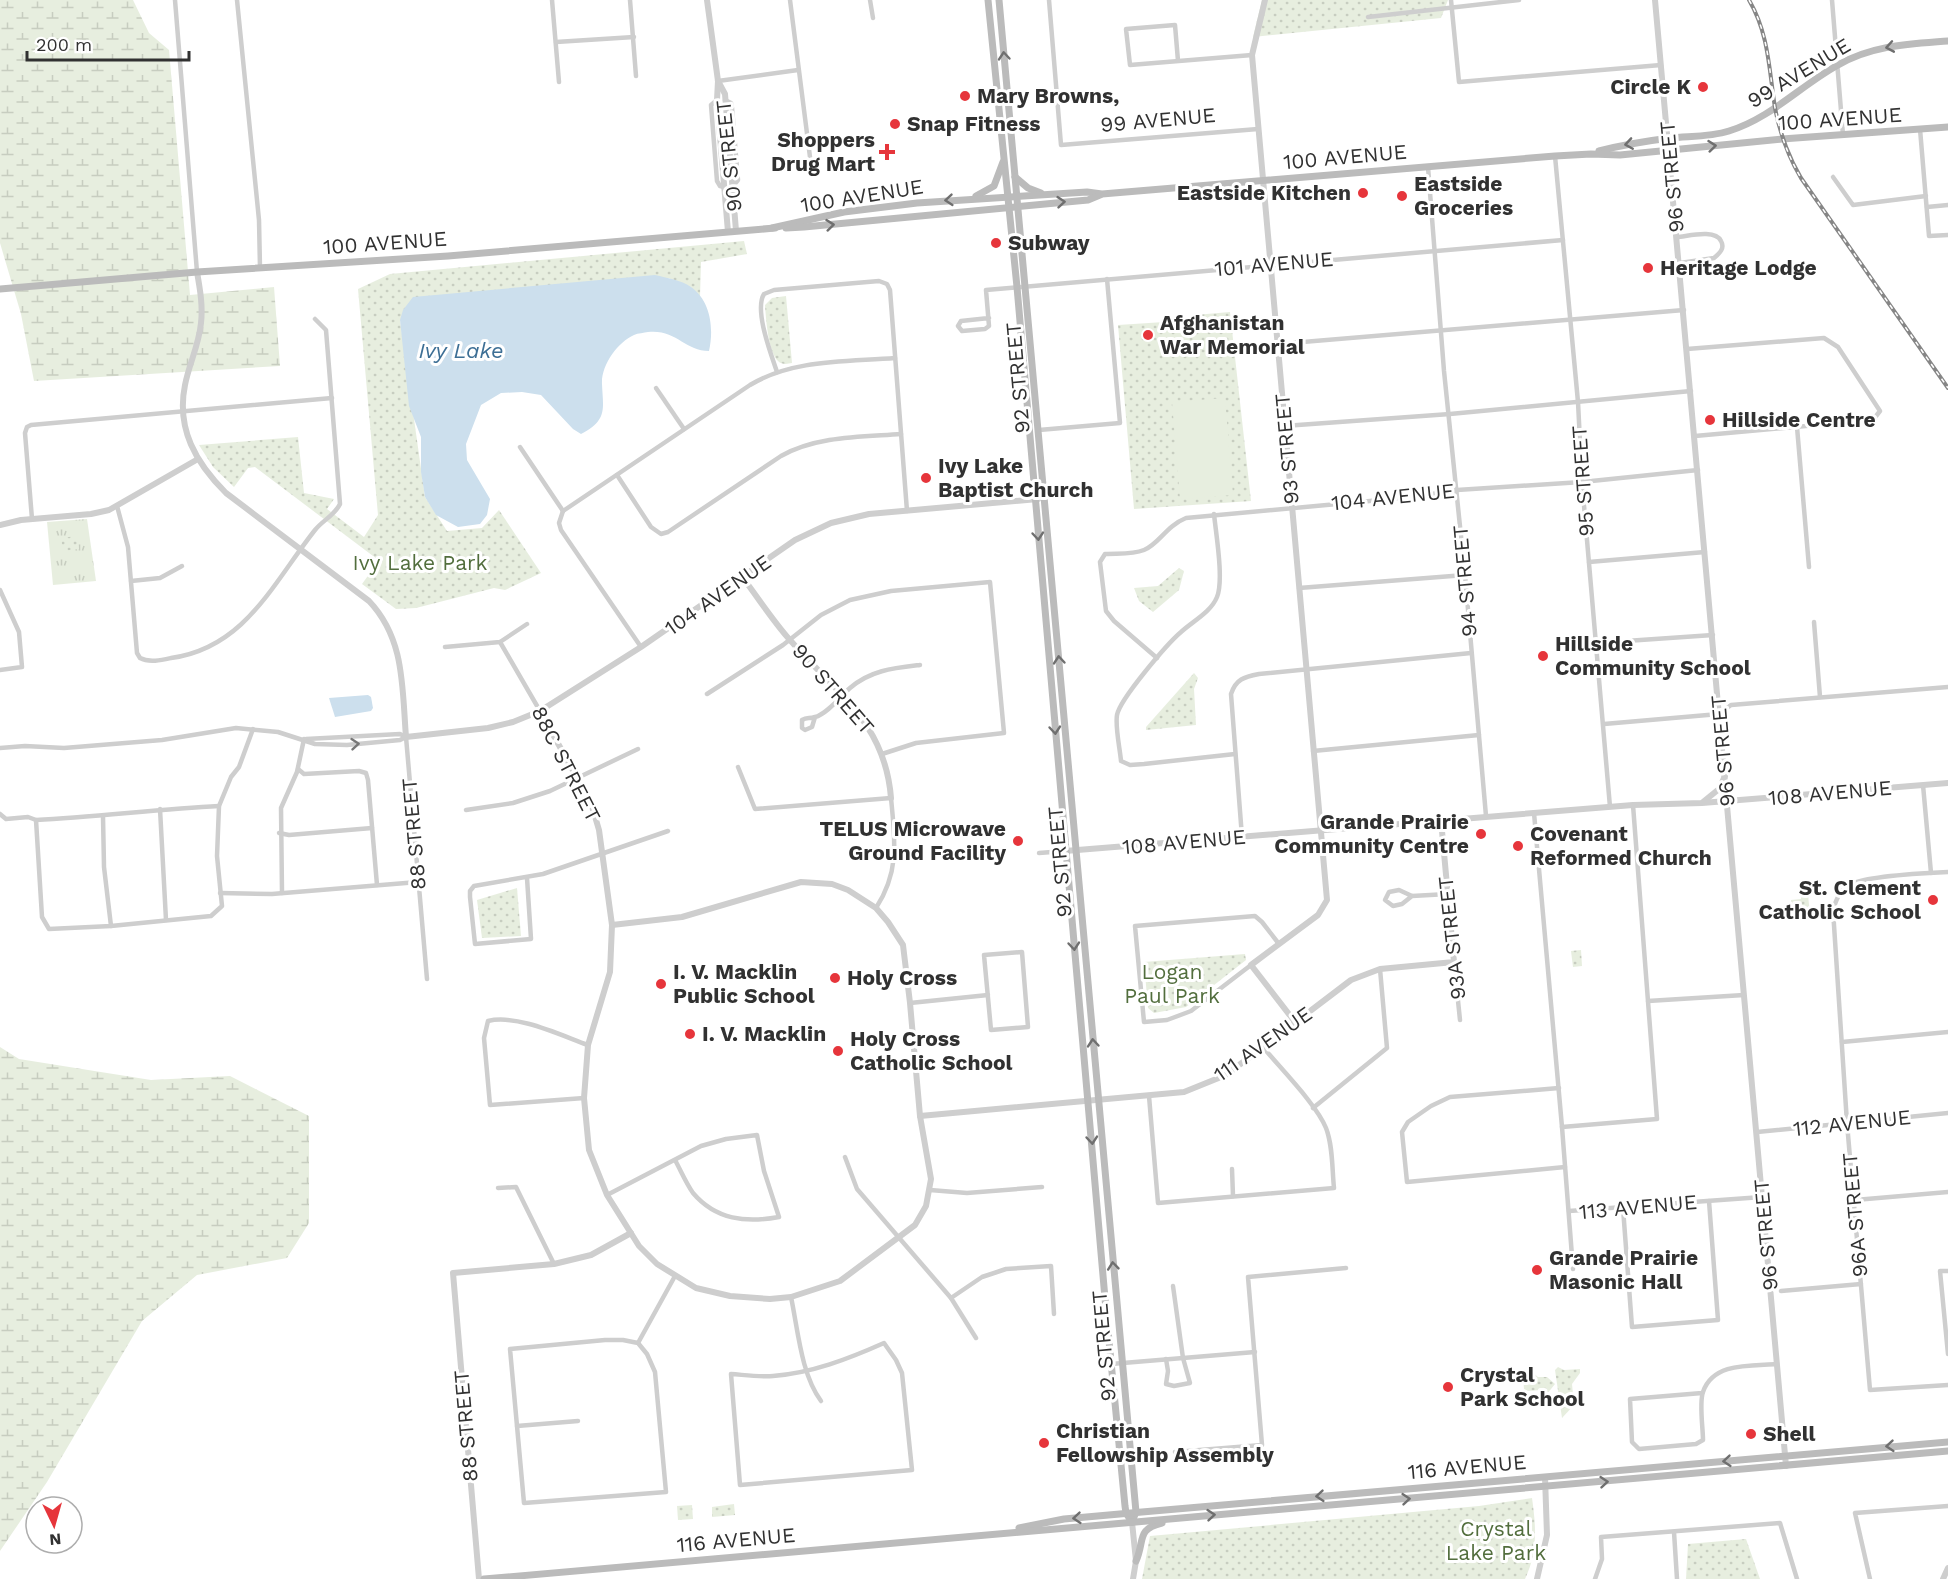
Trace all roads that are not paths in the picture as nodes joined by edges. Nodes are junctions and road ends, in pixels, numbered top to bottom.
1 (175, 0) edge
2 (237, 0) edge
3 (552, 0) edge
4 (630, 0) edge
5 (707, 0) edge
6 (790, 0) edge
7 (870, 0) edge
8 (988, 0) edge
9 (999, 0) edge
10 (1049, 0) edge
11 (1265, 0) edge
12 (1451, 0) edge
13 (1519, 0) edge
14 (1655, 0) edge
15 (1832, 0) edge
16 (1451, 7) junction
17 (1368, 16) dead end
18 (873, 18) dead end
19 (633, 37) junction
20 (1948, 41) edge
21 (556, 42) junction
22 (1252, 55) junction
23 (1178, 61) junction
24 (1661, 65) junction
25 (1837, 65) junction
26 (798, 70) junction
27 (636, 76) dead end
28 (718, 81) junction
29 (559, 82) dead end
30 (1948, 127) edge
31 (1258, 129) junction
32 (1920, 129) junction
33 (1842, 135) junction
34 (1669, 138) junction
35 (1670, 151) junction
36 (1591, 154) junction
37 (1555, 156) junction
38 (810, 157) dead end
39 (1004, 160) junction
40 (1428, 167) junction
41 (1015, 177) junction
42 (1833, 177) dead end
43 (1262, 181) junction
44 (1046, 194) junction
45 (1102, 194) junction
46 (1926, 196) junction
47 (1008, 197) junction
48 (1017, 197) junction
49 (972, 198) junction
50 (1018, 205) junction
51 (1948, 205) edge
52 (1009, 206) junction
53 (1927, 207) junction
54 (772, 228) junction
55 (732, 232) junction
56 (1948, 235) edge
57 (1677, 237) junction
58 (1563, 240) junction
59 (1434, 250) junction
60 (1680, 263) junction
61 (1269, 264) junction
62 (260, 268) junction
63 (197, 272) junction
64 (1107, 279) junction
65 (1025, 286) junction
66 (1017, 287) junction
67 (0, 289) edge
68 (1684, 310) junction
69 (988, 318) junction
70 (315, 320) dead end
71 (1570, 320) junction
72 (1441, 331) junction
73 (1277, 345) junction
74 (1220, 349) dead end
75 (1687, 349) junction
76 (895, 358) junction
77 (777, 372) junction
78 (656, 388) dead end
79 (1691, 391) junction
80 (332, 398) junction
81 (1578, 402) junction
82 (183, 411) junction
83 (1450, 414) junction
84 (1284, 426) junction
85 (1797, 427) junction
86 (684, 429) junction
87 (1039, 430) junction
88 (901, 434) junction
89 (1695, 436) junction
90 (520, 447) dead end
91 (198, 459) junction
92 (1698, 470) junction
93 (617, 475) junction
94 (1582, 482) junction
95 (1457, 490) junction
96 (1045, 499) junction
97 (1035, 500) junction
98 (117, 507) junction
99 (1292, 507) junction
100 (563, 511) junction
101 (907, 511) junction
102 (1214, 514) junction
103 (32, 519) junction
104 (0, 525) edge
105 (301, 549) junction
106 (1705, 552) junction
107 (1590, 562) junction
108 (182, 566) dead end
109 (1809, 567) dead end
110 (1465, 575) junction
111 (743, 578) junction
112 (131, 582) junction
113 (1299, 588) junction
114 (0, 590) edge
115 (1814, 622) dead end
116 (527, 624) dead end
117 (1713, 635) junction
118 (789, 640) junction
119 (500, 642) junction
120 (1597, 644) junction
121 (445, 647) dead end
122 (641, 647) junction
123 (1471, 652) junction
124 (1157, 658) junction
125 (920, 665) dead end
126 (0, 670) edge
127 (1306, 670) junction
128 (1948, 687) edge
129 (707, 694) dead end
130 (842, 696) junction
131 (1820, 698) junction
132 (540, 711) junction
133 (1719, 714) junction
134 (815, 717) dead end
135 (1604, 724) junction
136 (253, 729) junction
137 (1479, 735) junction
138 (406, 737) junction
139 (304, 739) junction
140 (0, 748) edge
141 (638, 749) dead end
142 (1313, 751) junction
143 (882, 754) junction
144 (1235, 754) junction
145 (738, 767) dead end
146 (298, 769) junction
147 (1725, 776) junction
148 (578, 779) junction
149 (1948, 783) edge
150 (1923, 785) junction
151 (891, 798) junction
152 (1727, 801) junction
153 (1702, 803) junction
154 (1633, 805) junction
155 (219, 806) junction
156 (1610, 807) junction
157 (159, 809) junction
158 (466, 810) dead end
159 (1534, 813) junction
160 (0, 814) edge
161 (104, 816) junction
162 (1486, 816) junction
163 (36, 820) junction
164 (1441, 820) junction
165 (372, 828) junction
166 (668, 831) dead end
167 (1320, 831) junction
168 (279, 833) junction
169 (1242, 837) junction
170 (1076, 850) junction
171 (1065, 851) junction
172 (602, 853) junction
173 (1039, 853) dead end
174 (1948, 872) edge
175 (1931, 873) junction
176 (527, 878) junction
177 (418, 882) junction
178 (377, 885) junction
179 (220, 892) junction
180 (282, 893) junction
181 (1448, 894) junction
182 (1412, 896) junction
183 (876, 908) junction
184 (166, 920) junction
185 (612, 925) junction
186 (111, 926) junction
187 (1279, 944) junction
188 (1454, 962) junction
189 (1251, 965) junction
190 (1380, 969) junction
191 (427, 979) dead end
192 (1744, 995) junction
193 (988, 996) junction
194 (1648, 1001) junction
195 (910, 1003) junction
196 (1460, 1020) dead end
197 (1295, 1022) junction
198 (1948, 1032) edge
199 (1842, 1042) junction
200 (588, 1045) junction
201 (1263, 1047) junction
202 (1559, 1088) junction
203 (1149, 1096) junction
204 (584, 1098) junction
205 (1098, 1101) junction
206 (1089, 1102) junction
207 (1313, 1108) junction
208 (1948, 1113) edge
209 (920, 1116) junction
210 (1847, 1123) junction
211 (1562, 1127) junction
212 (1757, 1132) junction
213 (845, 1157) dead end
214 (675, 1160) junction
215 (1565, 1167) junction
216 (1232, 1169) dead end
217 (1042, 1187) dead end
218 (498, 1188) dead end
219 (930, 1190) junction
220 (1948, 1192) edge
221 (607, 1195) junction
222 (1233, 1196) junction
223 (1762, 1197) junction
224 (1855, 1200) junction
225 (1709, 1201) junction
226 (1623, 1208) junction
227 (1569, 1211) junction
228 (631, 1233) junction
229 (900, 1238) junction
230 (554, 1264) junction
231 (1346, 1268) dead end
232 (1573, 1269) dead end
233 (1948, 1270) edge
234 (675, 1276) junction
235 (1861, 1284) junction
236 (1173, 1286) dead end
237 (1781, 1292) dead end
238 (791, 1297) junction
239 (951, 1298) junction
240 (1054, 1314) dead end
241 (976, 1338) dead end
242 (638, 1343) junction
243 (1255, 1352) junction
244 (1948, 1354) edge
245 (1183, 1358) junction
246 (1166, 1359) junction
247 (1122, 1363) junction
248 (1111, 1364) junction
249 (1777, 1364) junction
250 (807, 1371) junction
251 (1948, 1385) edge
252 (1702, 1393) junction
253 (821, 1401) dead end
254 (578, 1421) dead end
255 (517, 1426) junction
256 (1948, 1442) edge
257 (1948, 1451) edge
258 (1175, 1452) dead end
259 (1785, 1455) junction
260 (1786, 1466) junction
261 (1545, 1477) junction
262 (1546, 1487) junction
263 (1948, 1506) edge
264 (1136, 1512) junction
265 (1126, 1513) junction
266 (1190, 1517) junction
267 (1132, 1522) junction
268 (1674, 1532) junction
269 (990, 1534) junction
270 (1136, 1561) junction
271 (1948, 1568) edge
272 (479, 1579) edge
273 (484, 1579) edge
274 (1133, 1579) edge
275 (1537, 1579) edge
276 (1595, 1579) edge
277 (1677, 1579) edge
278 (1797, 1579) edge
279 (1870, 1579) edge
280 (1943, 1579) edge

1 - 63 street
2 - 62 street
3 - 21 street
4 - 19 street
5 - 28 street, 90 STREET
6 - 26 street
7 - 18 street
8 - 39 main road, 92 STREET
41 -> 9 main road, 92 STREET
10 - 31 street, 99 AVENUE
11 - 22 street, 93 STREET
12 - 16 street
13 - 16 street
14 - 24 street, 96 STREET
15 - 25 street
16 - 17 street
16 - 24 street
19 - 21 street
19 - 27 street
20 -> 25 main road, 99 AVENUE
21 - 29 street
22 - 23 street
22 - 31 street, 93 STREET
23 - 23 street
24 - 34 street, 96 STREET
25 - 33 street
25 - 34 main road, 99 AVENUE
26 - 28 street
26 - 38 street
28 - 55 street, 90 STREET
28 - 55 street, 90 STREET
30 - 32 main road, 100 AVENUE
31 - 43 street, 93 STREET
32 - 33 main road, 100 AVENUE
32 - 46 street
35 -> 33 main road, 100 AVENUE
34 - 35 street, 96 STREET
34 -> 36 main road, 100 AVENUE
35 - 36 main road, 100 AVENUE
35 - 57 street, 96 STREET
36 - 37 main road, 100 AVENUE
37 - 40 main road, 100 AVENUE
37 - 58 street, 95 STREET
39 - 47 main road, 92 STREET
39 - 49 main road
40 - 43 main road, 100 AVENUE
40 - 59 street, 94 STREET
41 - 44 main road
41 - 48 main road, 92 STREET
42 - 46 street
43 - 45 main road, 100 AVENUE
43 - 61 street, 93 STREET
44 - 45 main road, 100 AVENUE
44 - 48 main road, 100 AVENUE
50 -> 45 main road, 100 AVENUE
46 - 53 street
47 - 48 main road, 100 AVENUE
47 - 49 main road, 100 AVENUE
47 - 52 main road, 92 STREET
48 - 50 main road, 92 STREET
49 -> 54 main road, 100 AVENUE
50 - 52 main road, 100 AVENUE
50 - 65 main road, 92 STREET
51 - 53 street
54 -> 52 main road, 100 AVENUE
52 - 66 main road, 92 STREET
53 - 56 street
54 - 55 main road, 100 AVENUE
55 - 62 main road, 100 AVENUE
57 - 60 street, 96 STREET
57 - 60 street
58 - 59 street, 101 AVENUE
58 - 71 street, 95 STREET
59 - 61 street, 101 AVENUE
59 - 72 street, 94 STREET
60 - 68 street, 96 STREET
61 - 64 street, 101 AVENUE
61 - 73 street, 93 STREET
62 - 63 main road, 100 AVENUE
63 - 67 main road, 100 AVENUE
63 - 82 street, 88 STREET
64 - 65 street, 101 AVENUE
64 - 87 street
65 - 66 street, 101 AVENUE
65 - 87 main road, 92 STREET
66 - 69 street, 101 AVENUE
66 - 97 main road, 92 STREET
68 - 71 street
68 - 75 street, 96 STREET
69 - 69 street
70 - 80 street
71 - 72 street
71 - 81 street, 95 STREET
72 - 73 street
72 - 83 street, 94 STREET
73 - 74 street
73 - 84 street, 93 STREET
75 - 79 street, 96 STREET
75 - 85 street
76 - 77 street
76 - 77 street
76 - 88 street
77 - 86 street
78 - 86 street
79 - 81 street
79 - 89 street, 96 STREET
80 - 82 street
80 - 105 street
81 - 83 street
81 - 94 street, 95 STREET
82 - 91 street, 88 STREET
82 - 103 street
83 - 84 street
83 - 95 street, 94 STREET
84 - 99 street, 93 STREET
85 - 89 street
85 - 109 street
86 - 93 street
87 - 96 main road, 92 STREET
88 - 93 street
88 - 101 street
89 - 92 street, 96 STREET
90 - 100 street
91 - 98 street
91 - 105 street, 88 STREET
92 - 94 street, 104 AVENUE
92 - 106 street, 96 STREET
93 - 100 street
94 - 95 street, 104 AVENUE
94 - 107 street, 95 STREET
95 - 99 street, 104 AVENUE
95 - 110 street, 94 STREET
96 - 97 street, 104 AVENUE
170 -> 96 main road, 92 STREET
97 - 101 street, 104 AVENUE
97 -> 171 main road, 92 STREET
98 - 103 street
98 - 112 street
99 - 102 street, 104 AVENUE
99 - 113 street, 93 STREET
100 - 122 street
101 - 111 street, 104 AVENUE
102 - 124 street
102 - 124 street, 104 AVENUE
103 - 104 street
105 - 112 street
105 - 138 street, 88 STREET
106 - 107 street
106 - 117 street, 96 STREET
107 - 120 street, 95 STREET
108 - 112 street
110 - 113 street
110 - 123 street, 94 STREET
111 - 118 street, 90 STREET
111 - 122 street, 104 AVENUE
113 - 127 street, 93 STREET
114 - 126 street
115 - 131 street
116 - 119 street
117 - 120 street
117 - 133 street, 96 STREET
118 - 129 street
118 - 130 street, 90 STREET
118 - 143 street
119 - 121 street
119 - 132 street, 88C STREET
120 - 135 street, 95 STREET
122 - 132 street, 104 AVENUE
123 - 127 street
123 - 137 street, 94 STREET
124 - 144 street
125 - 130 street
127 - 142 street, 93 STREET
127 - 144 street
128 - 131 street
130 - 134 street
130 - 143 street, 90 STREET
131 - 133 street
132 - 138 street, 104 AVENUE
132 - 148 street, 88C STREET
133 - 135 street
133 - 147 street, 96 STREET
135 - 156 street, 95 STREET
136 - 139 street
136 - 140 street
136 - 155 street
137 - 142 street
137 - 162 street, 94 STREET
138 - 139 street
138 - 177 street, 88 STREET
139 - 146 street
141 - 148 street
142 - 167 street, 93 STREET
143 - 151 street, 90 STREET
144 - 169 street
145 - 151 street
146 - 165 street
146 - 168 street
147 - 152 street, 96 STREET
147 - 153 street
148 - 158 street
148 - 172 street, 88C STREET
149 - 150 street, 108 AVENUE
150 - 152 street, 108 AVENUE
150 - 175 street
151 - 183 street, 90 STREET
152 - 153 street, 108 AVENUE
152 - 192 street, 96 STREET
153 - 154 street, 108 AVENUE
154 - 156 street, 108 AVENUE
154 - 194 street
155 - 157 street
155 - 179 street
156 - 159 street, 108 AVENUE
157 - 161 street
157 - 184 street
159 - 162 street, 108 AVENUE
159 - 202 street
160 - 163 street
161 - 163 street
161 - 186 street
162 - 164 street, 108 AVENUE
163 - 186 street
164 - 167 street, 108 AVENUE
164 - 181 street, 93A STREET
165 - 168 street
165 - 178 street
166 - 172 street
167 - 169 street, 108 AVENUE
167 - 187 street, 93 STREET
168 - 180 street
169 - 170 street, 108 AVENUE
170 - 171 street, 108 AVENUE
205 -> 170 main road, 92 STREET
171 - 173 street
171 -> 206 main road, 92 STREET
172 - 176 street
172 - 185 street, 88C STREET
174 - 175 street
175 - 199 street, 96A STREET
176 - 176 street
177 - 178 street
177 - 191 street, 88 STREET
178 - 180 street
179 - 180 street
179 - 184 street
181 - 182 street
181 - 188 street, 93A STREET
182 - 182 street
183 - 185 street
183 - 195 street
184 - 186 street
185 - 200 street, 88C STREET
187 - 189 street
187 - 189 street
188 - 190 street, 111 AVENUE
188 - 196 street, 93A STREET
189 - 197 street
190 - 197 street, 111 AVENUE
190 - 207 street
192 - 194 street
192 - 212 street, 96 STREET
193 - 193 street
193 - 195 street
194 - 211 street
195 - 209 street
197 - 201 street, 111 AVENUE
198 - 199 street
199 - 210 street, 96A STREET
200 - 204 street, 88C STREET
200 - 204 street
201 - 203 street, 111 AVENUE
201 - 207 street
202 - 211 street
202 - 215 street
203 - 205 street, 111 AVENUE
203 - 222 street
204 - 221 street, 88C STREET
205 - 206 street, 111 AVENUE
247 -> 205 main road, 92 STREET
206 - 209 street, 111 AVENUE
206 -> 248 main road, 92 STREET
207 - 222 street
208 - 210 street, 112 AVENUE
209 - 219 street
210 - 212 street, 112 AVENUE
210 - 224 street, 96A STREET
211 - 215 street
212 - 223 street, 96 STREET
213 - 229 street
214 - 214 street
214 - 221 street
215 - 227 street
216 - 222 street
217 - 219 street
218 - 230 street
219 - 229 street
220 - 224 street
221 - 228 street, 88C STREET
223 - 225 street, 113 AVENUE
223 - 249 street, 96 STREET
224 - 235 street, 96A STREET
225 - 226 street, 113 AVENUE
225 - 226 street
226 - 227 street, 113 AVENUE
227 - 232 street, 113 AVENUE
228 - 230 street
228 - 234 street, 88C STREET
229 - 238 street
229 - 239 street
230 - 272 street, 88 STREET
231 - 243 street
233 - 244 street
234 - 238 street
234 - 242 street
235 - 237 street
235 - 251 street, 96A STREET
236 - 245 street
238 - 250 street
239 - 240 street
239 - 241 street
242 - 255 street
242 - 255 street
243 - 245 street
243 - 258 street
245 - 246 street
245 - 246 street
246 - 247 street
247 - 248 street
247 - 264 main road, 92 STREET
248 - 265 main road, 92 STREET
249 - 252 street
249 - 259 street, 96 STREET
250 - 250 street
250 - 253 street
252 - 252 street
254 - 255 street
256 -> 259 main road, 116 AVENUE
257 - 260 main road, 116 AVENUE
259 - 260 street, 96 STREET
259 -> 261 main road, 116 AVENUE
262 -> 260 main road, 116 AVENUE
261 - 262 street
261 -> 264 main road, 116 AVENUE
266 -> 262 main road, 116 AVENUE
262 - 275 street
263 - 279 street
264 - 265 main road, 116 AVENUE
264 - 267 main road, 92 STREET
265 - 267 main road, 92 STREET
265 -> 269 main road, 116 AVENUE
266 - 267 main road, 116 AVENUE
266 - 270 main road
267 - 269 main road, 116 AVENUE
267 - 270 street
268 - 276 street
268 - 277 street
268 - 278 street
269 - 273 main road, 116 AVENUE
270 - 274 street
271 - 280 street

